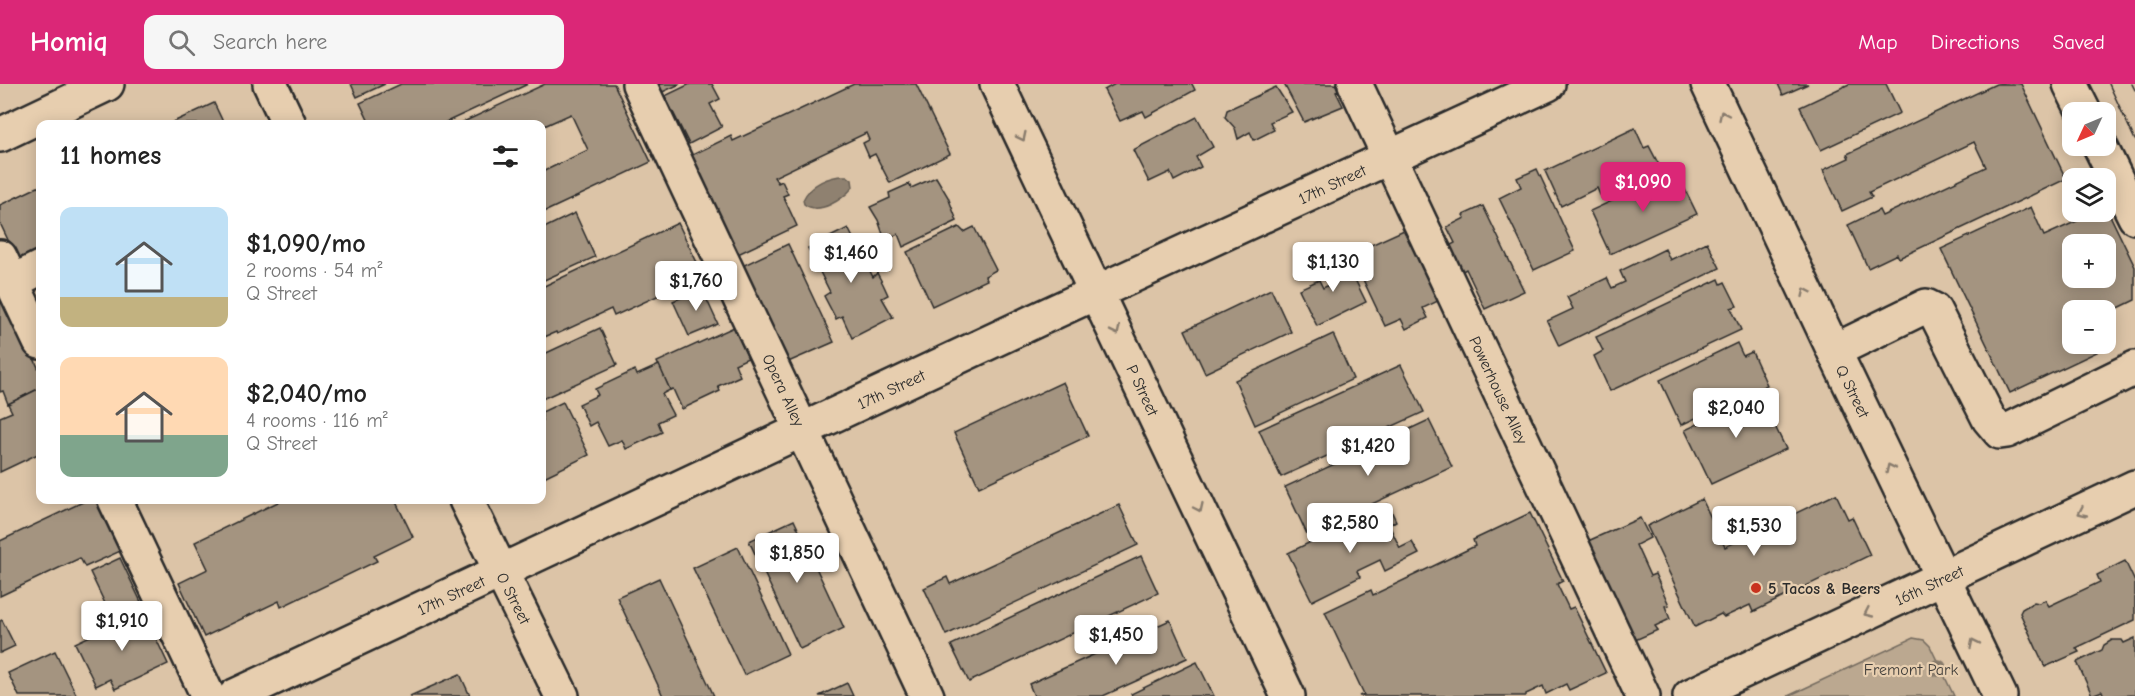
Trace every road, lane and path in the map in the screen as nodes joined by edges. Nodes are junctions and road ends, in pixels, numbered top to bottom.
1 (107, 84) edge
2 (270, 84) edge
3 (639, 84) edge
4 (997, 84) edge
5 (1355, 84) edge
6 (1548, 84) edge
7 (1708, 84) edge
8 (2070, 84) edge
9 (2079, 102) edge
10 (288, 120) edge
11 (0, 135) edge
12 (2105, 156) edge
13 (1390, 157) junction
14 (2135, 217) edge
15 (17, 269) edge
16 (1097, 292) junction
17 (36, 329) edge
18 (1834, 351) junction
19 (2135, 368) edge
20 (803, 430) junction
21 (2135, 487) edge
22 (117, 504) edge
23 (468, 504) edge
24 (501, 571) junction
25 (1942, 578) junction
26 (208, 696) edge
27 (235, 696) edge
28 (562, 696) edge
29 (927, 696) edge
30 (1288, 696) edge
31 (1643, 696) edge
32 (1689, 696) edge
33 (2000, 696) edge

1 - 11 main road
2 - 10 main road
3 - 20 main road, Opera Alley
4 -> 16 main road, P Street
5 - 13 main road, Powerhouse Alley
6 - 13 main road, 17th Street
18 -> 7 main road, Q Street
8 - 9 main road
12 - 14 main road
13 - 16 main road, 17th Street
13 - 31 main road, Powerhouse Alley
15 - 17 main road
16 - 20 main road, 17th Street
16 -> 30 main road, P Street
18 - 19 main road
25 -> 18 main road, Q Street
20 - 24 main road, 17th Street
20 - 29 main road, Opera Alley
21 -> 25 main road, 16th Street
22 - 26 main road
23 - 24 main road, O Street
24 - 27 main road, 17th Street
24 - 28 main road, O Street
25 -> 32 main road, 16th Street
33 -> 25 main road, Q Street

